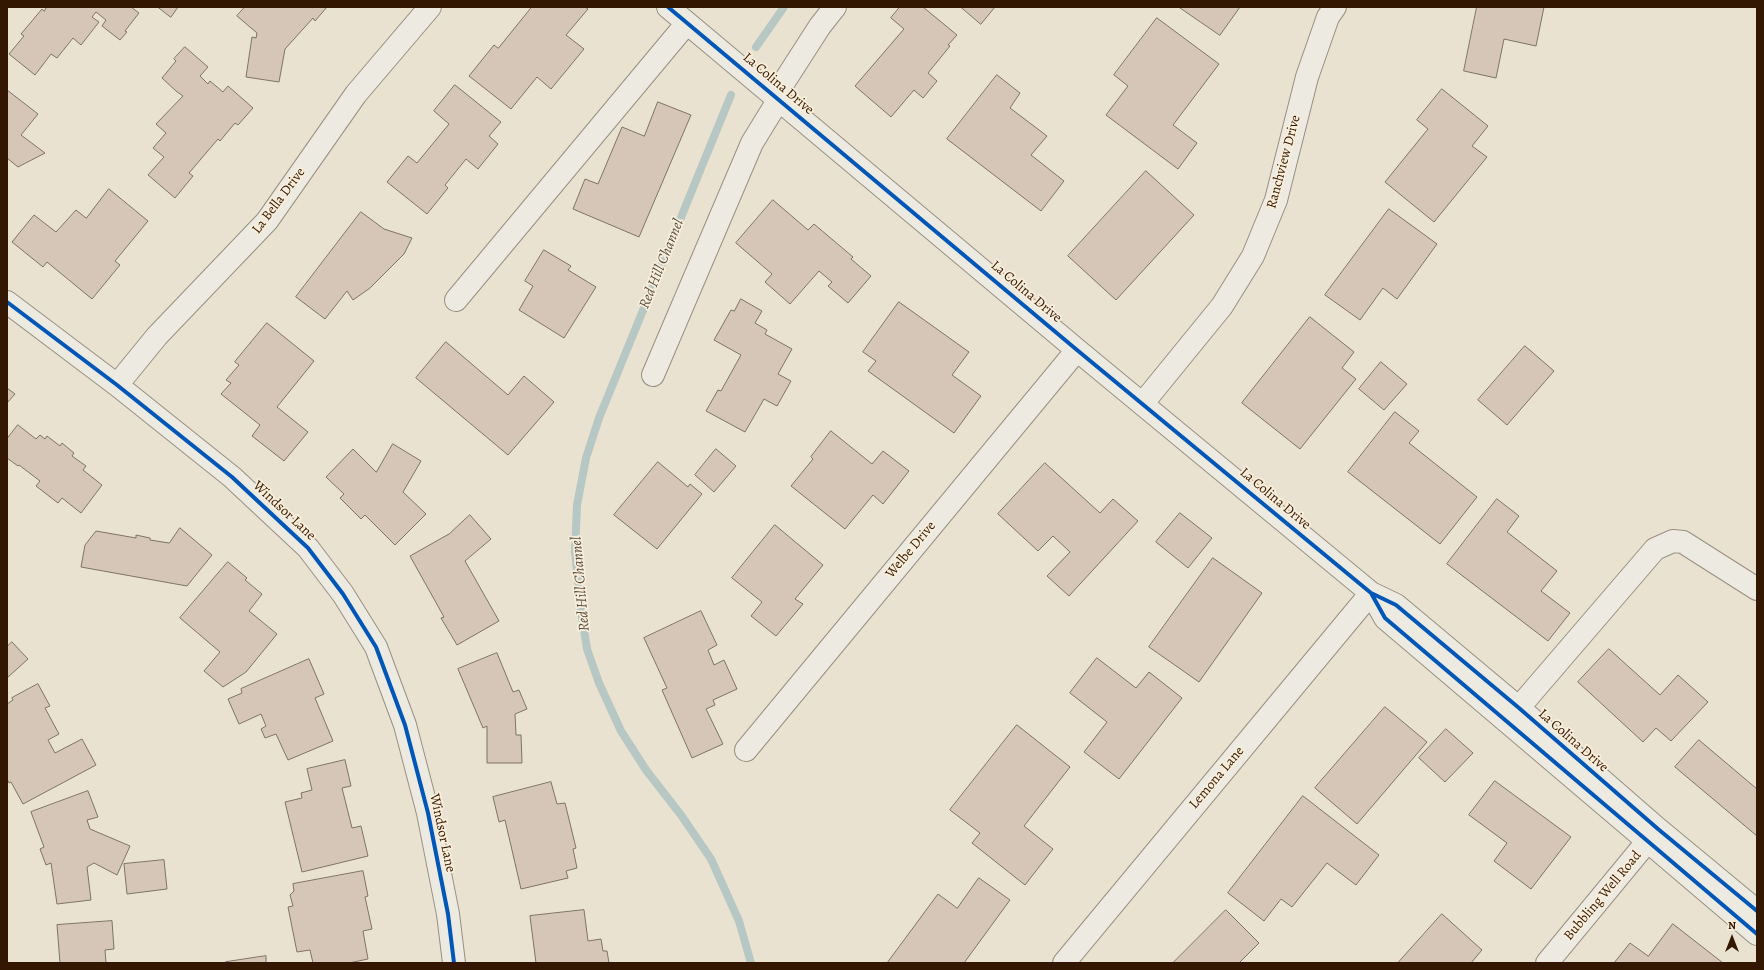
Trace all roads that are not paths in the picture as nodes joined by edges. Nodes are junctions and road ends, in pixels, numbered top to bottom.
1 (430, 7) edge
2 (668, 7) edge
3 (835, 7) edge
4 (1335, 7) edge
5 (687, 22) junction
6 (777, 98) junction
7 (456, 300) dead end
8 (7, 302) edge
9 (1077, 350) junction
10 (653, 375) dead end
11 (117, 385) junction
12 (1143, 403) junction
13 (1757, 589) edge
14 (1371, 593) junction
15 (1513, 715) junction
16 (746, 750) dead end
17 (1652, 836) junction
18 (1757, 911) edge
19 (1757, 934) edge
20 (454, 963) edge
21 (1064, 963) edge
22 (1547, 963) edge

1 - 11 street, La Bella Drive
2 - 5 street, La Colina Drive
3 - 6 street, La Colina Drive
4 - 12 street, Ranchview Drive
5 - 6 street, La Colina Drive
5 - 7 street
6 - 9 street, La Colina Drive
6 - 10 street
8 - 11 street, Windsor Lane
9 - 12 street, La Colina Drive
9 - 16 street, Welbe Drive
11 - 20 street, Windsor Lane
12 - 14 street, La Colina Drive
13 - 15 street
14 - 15 street, La Colina Drive
14 - 21 street, Lemona Lane
15 - 17 street, La Colina Drive
17 - 18 street, La Colina Drive
17 - 19 street, La Colina Drive
17 - 22 street, Bubbling Well Road

